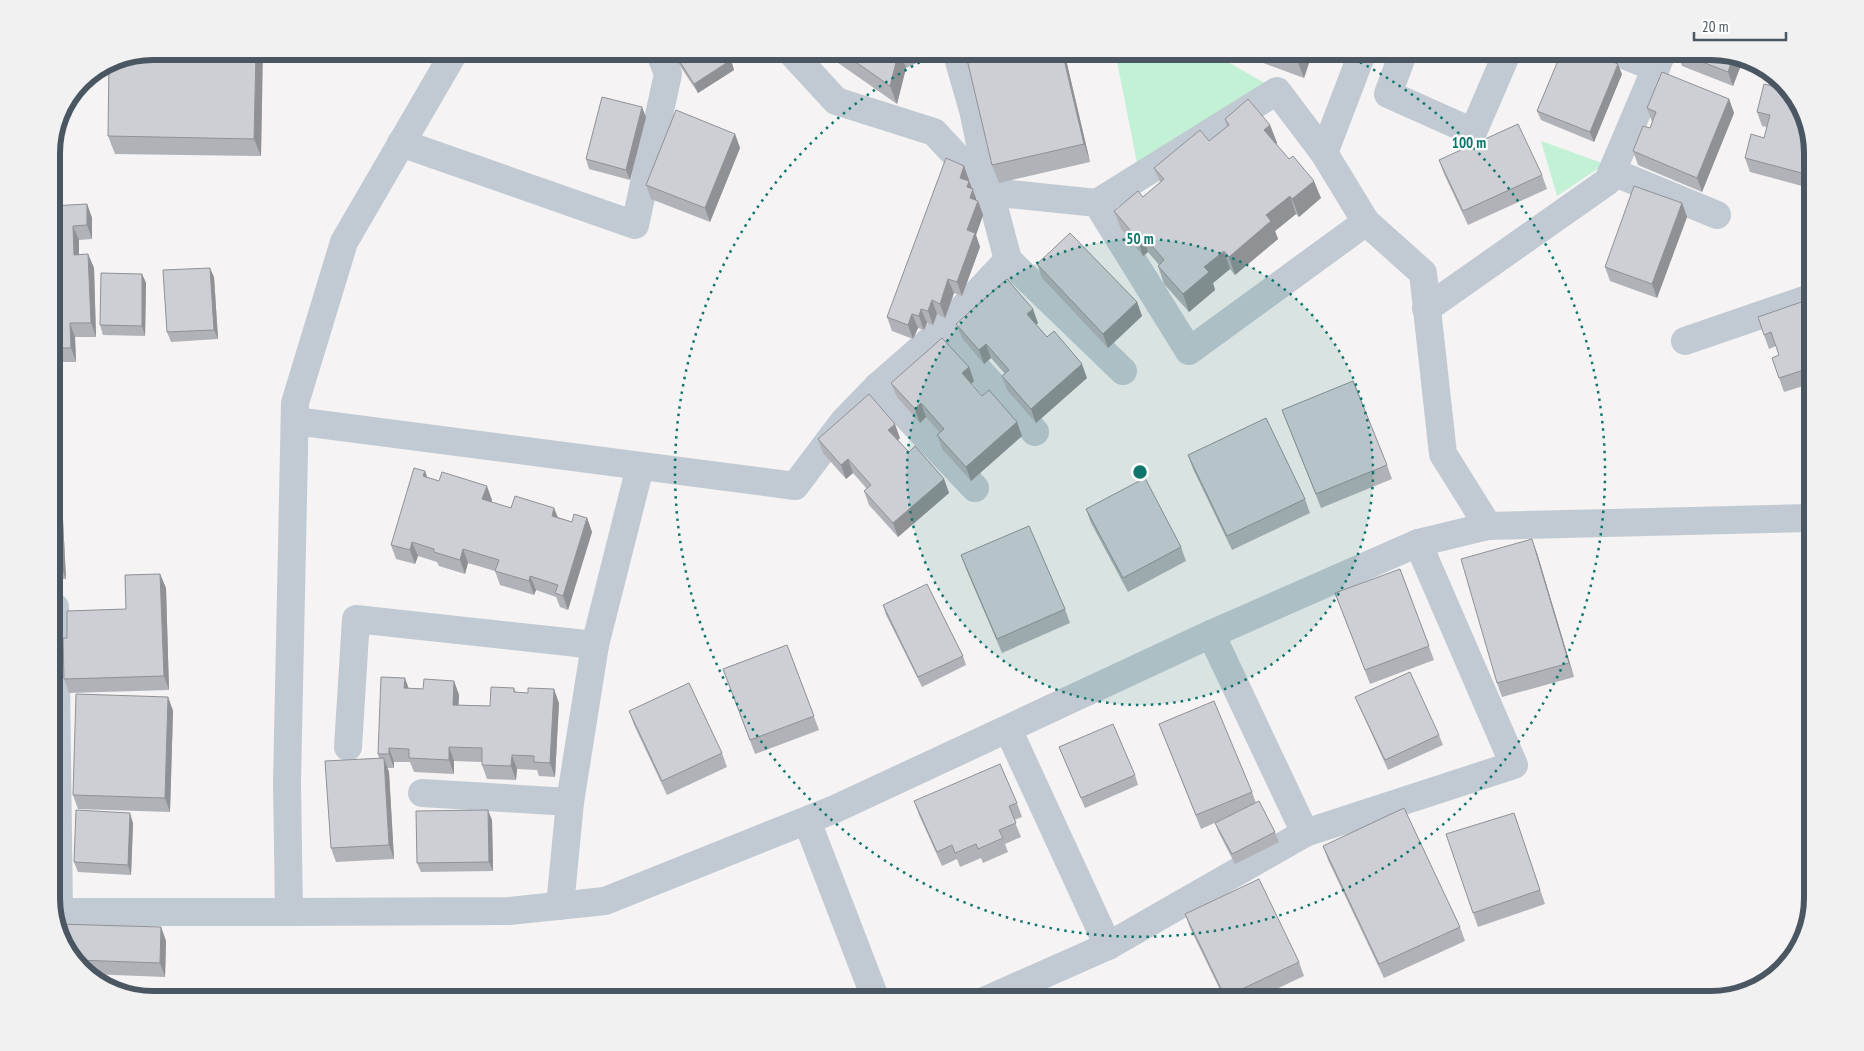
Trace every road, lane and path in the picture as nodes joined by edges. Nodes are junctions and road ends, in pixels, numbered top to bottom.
1 (450, 60) edge
2 (662, 60) edge
3 (798, 60) edge
4 (959, 60) edge
5 (1360, 60) edge
6 (1401, 60) edge
7 (1504, 60) edge
8 (1660, 60) edge
9 (401, 143) junction
10 (1324, 154) junction
11 (1613, 172) junction
12 (990, 192) junction
13 (1096, 203) junction
14 (1717, 215) dead end
15 (1366, 222) junction
16 (1008, 260) junction
17 (1804, 300) edge
18 (1426, 309) junction
19 (942, 330) junction
20 (1684, 341) dead end
21 (1123, 371) dead end
22 (878, 386) junction
23 (295, 420) junction
24 (1035, 432) dead end
25 (640, 467) junction
26 (975, 488) dead end
27 (1804, 518) edge
28 (1488, 526) junction
29 (1418, 543) junction
30 (1211, 634) junction
31 (595, 645) junction
32 (1008, 729) junction
33 (348, 747) dead end
34 (422, 793) dead end
35 (570, 802) junction
36 (807, 821) junction
37 (1306, 833) junction
38 (560, 906) junction
39 (61, 912) edge
40 (289, 912) junction
41 (1108, 946) junction
42 (873, 991) edge
43 (1006, 991) edge

1 - 9 street
2 - 9 street
3 - 12 street
4 - 12 street
5 - 10 street
6 - 7 street
8 - 11 street
9 - 23 street
10 - 13 street
10 - 15 street
11 - 14 street
11 - 18 street
12 - 13 street
12 - 16 street
13 - 15 street
15 - 18 street
16 - 19 street
16 - 21 street
17 - 20 street
18 - 28 street
19 - 22 street
19 - 24 street
22 - 25 street
22 - 26 street
23 - 25 street
23 - 40 street
25 - 31 street
27 - 28 street
28 - 29 street
29 - 30 street
29 - 37 street
30 - 32 street
30 - 37 street
31 - 33 street
31 - 35 street
32 - 36 street
32 - 41 street
34 - 35 street
35 - 38 street
36 - 38 street
36 - 42 street
37 - 41 street
38 - 40 street
39 - 40 street
41 - 43 street

